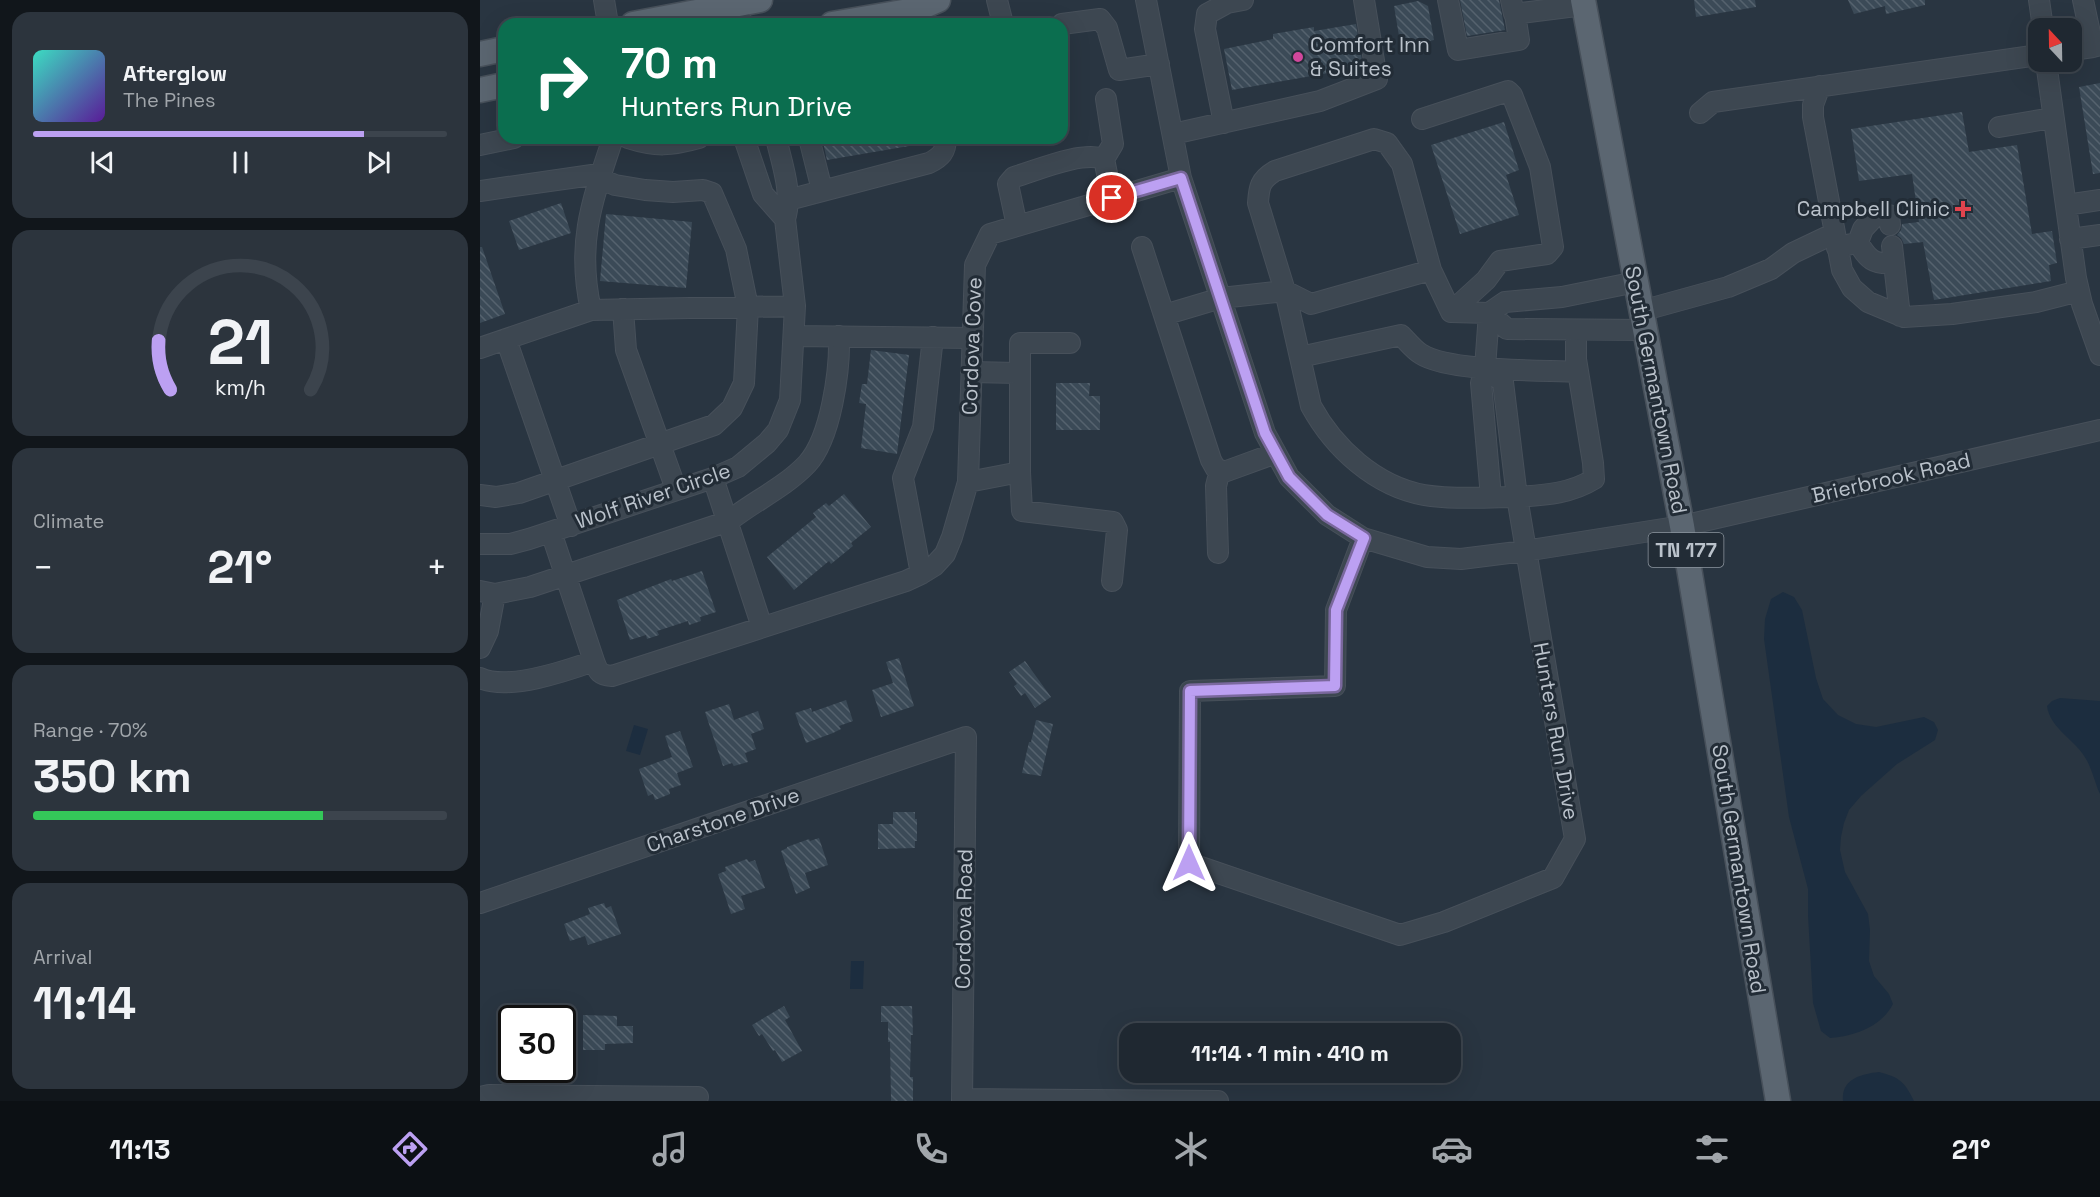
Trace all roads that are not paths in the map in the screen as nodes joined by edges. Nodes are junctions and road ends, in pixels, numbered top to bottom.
1 (604, 0) edge
2 (760, 0) edge
3 (938, 0) edge
4 (997, 0) edge
5 (1146, 0) edge
6 (1243, 0) edge
7 (1364, 0) edge
8 (1448, 0) edge
9 (2039, 0) edge
10 (2084, 0) edge
11 (1583, 3) edge
12 (1513, 7) edge
13 (726, 10) edge
14 (607, 18) edge
15 (673, 18) edge
16 (868, 18) edge
17 (1002, 18) edge
18 (2042, 18) edge
19 (1068, 23) edge
20 (2096, 46) edge
21 (498, 50) edge
22 (480, 54) edge
23 (2028, 56) edge
24 (1159, 64) junction
25 (2047, 72) edge
26 (498, 86) edge
27 (1820, 86) junction
28 (480, 90) edge
29 (1106, 99) dead end
30 (1700, 113) dead end
31 (2052, 118) junction
32 (1422, 119) dead end
33 (1224, 123) junction
34 (1999, 127) dead end
35 (1173, 134) junction
36 (498, 141) edge
37 (611, 144) edge
38 (646, 144) edge
39 (678, 144) edge
40 (746, 144) edge
41 (777, 144) edge
42 (810, 144) edge
43 (946, 144) edge
44 (480, 145) edge
45 (1104, 159) junction
46 (1181, 178) junction
47 (599, 179) junction
48 (822, 190) junction
49 (480, 191) edge
50 (1112, 198) junction
51 (2100, 200) edge
52 (2066, 205) junction
53 (786, 209) junction
54 (1890, 225) dead end
55 (1017, 226) junction
56 (2100, 234) edge
57 (2070, 239) junction
58 (1836, 241) junction
59 (1858, 242) junction
60 (1142, 247) dead end
61 (1431, 270) junction
62 (1636, 282) junction
63 (1286, 291) junction
64 (2079, 291) junction
65 (1221, 297) junction
66 (748, 306) junction
67 (795, 306) junction
68 (623, 309) junction
69 (591, 310) junction
70 (1451, 312) junction
71 (1489, 313) junction
72 (1164, 315) junction
73 (1900, 316) junction
74 (1643, 320) junction
75 (1576, 331) junction
76 (794, 336) junction
77 (840, 336) junction
78 (933, 337) junction
79 (972, 338) junction
80 (506, 339) junction
81 (1070, 344) dead end
82 (480, 348) edge
83 (2100, 355) edge
84 (1300, 357) junction
85 (1485, 368) junction
86 (971, 372) junction
87 (1578, 372) junction
88 (1020, 373) junction
89 (2100, 430) edge
90 (660, 444) junction
91 (1276, 453) junction
92 (1220, 470) junction
93 (1020, 472) junction
94 (714, 478) junction
95 (556, 482) junction
96 (968, 482) junction
97 (676, 489) junction
98 (480, 495) edge
99 (1491, 497) junction
100 (1516, 498) junction
101 (729, 521) junction
102 (571, 525) junction
103 (1682, 526) junction
104 (551, 532) junction
105 (1364, 538) junction
106 (481, 544) edge
107 (1526, 551) junction
108 (1218, 553) dead end
109 (921, 574) junction
110 (564, 577) junction
111 (1112, 581) dead end
112 (487, 593) edge
113 (762, 627) junction
114 (480, 648) edge
115 (594, 662) junction
116 (480, 678) edge
117 (966, 737) joint
118 (480, 903) edge
119 (480, 1097) edge
120 (698, 1097) dead end
121 (962, 1100) edge
122 (1218, 1101) edge
123 (1778, 1101) edge

1 - 14 street
2 - 13 main road
3 - 16 main road
4 - 17 street
5 - 24 street, Brierbrook Road
6 - 33 street
7 - 33 street
8 - 12 street
9 - 18 street
10 - 20 street
11 - 12 street
11 - 62 main road, South Germantown Road / TN 177
13 - 15 main road
19 - 24 street
21 - 22 main road
23 - 27 street
24 - 35 street, Brierbrook Road
25 - 31 street
26 - 28 main road
27 - 30 street
27 - 58 street
29 - 45 street
31 - 34 street
31 - 52 street
32 - 70 street
33 - 35 street
35 - 46 street, Brierbrook Road
36 - 44 street
37 - 47 street
38 - 39 street
40 - 53 street
41 - 53 street, Wolf River Circle
42 - 48 street
43 - 48 street
45 - 50 street
45 - 55 street
46 - 50 street, Cordova Cove
46 - 65 street, Brierbrook Road
47 - 49 street
47 - 66 street
47 - 69 street
48 - 53 street
50 - 55 street, Cordova Cove
51 - 52 street
52 - 57 street
53 - 67 street, Wolf River Circle
54 - 59 street
55 - 79 street, Cordova Cove
56 - 57 street
57 - 64 street
58 - 59 street
58 - 73 street
58 - 74 street
59 - 73 street
60 - 72 street
61 - 63 street
61 - 63 street
61 - 70 street
62 - 71 street
62 - 74 main road, South Germantown Road / TN 177
63 - 65 street
63 - 84 street
64 - 73 street
64 - 83 street
65 - 72 street
65 - 91 street, Brierbrook Road
66 - 67 street
66 - 68 street
66 - 90 street
67 - 76 street, Wolf River Circle
68 - 69 street
68 - 90 street
69 - 80 street
70 - 71 street
71 - 75 street
71 - 85 street
72 - 92 street
74 - 75 street
74 - 103 main road, South Germantown Road / TN 177
75 - 87 street
76 - 77 street
76 - 94 street, Wolf River Circle
77 - 78 street
77 - 101 street
78 - 79 street
78 - 109 street
79 - 86 street, Cordova Cove
80 - 82 street
80 - 95 street
81 - 88 street
84 - 85 street
84 - 99 street
85 - 87 street
85 - 99 street
85 - 100 street
86 - 88 street
86 - 96 street, Cordova Cove
87 - 100 street
88 - 93 street
89 - 103 street, Brierbrook Road
90 - 95 street
90 - 97 street
91 - 92 street
91 - 105 street, Brierbrook Road
92 - 108 street
93 - 96 street
93 - 111 street
94 - 97 street, Wolf River Circle
94 - 101 street
95 - 98 street
95 - 102 street
96 - 109 street, Cordova Cove
97 - 102 street, Wolf River Circle
99 - 100 street
100 - 107 street
101 - 110 street
101 - 113 street
102 - 104 street, Wolf River Circle
103 - 107 street, Brierbrook Road
103 - 123 main road, South Germantown Road / TN 177
104 - 106 street, Wolf River Circle
104 - 110 street
105 - 107 street, Brierbrook Road
105 - 107 street, Hunters Run Drive
109 - 113 street, Cordova Cove
110 - 112 street
110 - 115 street
112 - 114 street
113 - 115 street, Cordova Cove
115 - 116 street
117 - 118 street, Charstone Drive
117 - 121 street, Cordova Road
119 - 120 street
121 - 122 street

